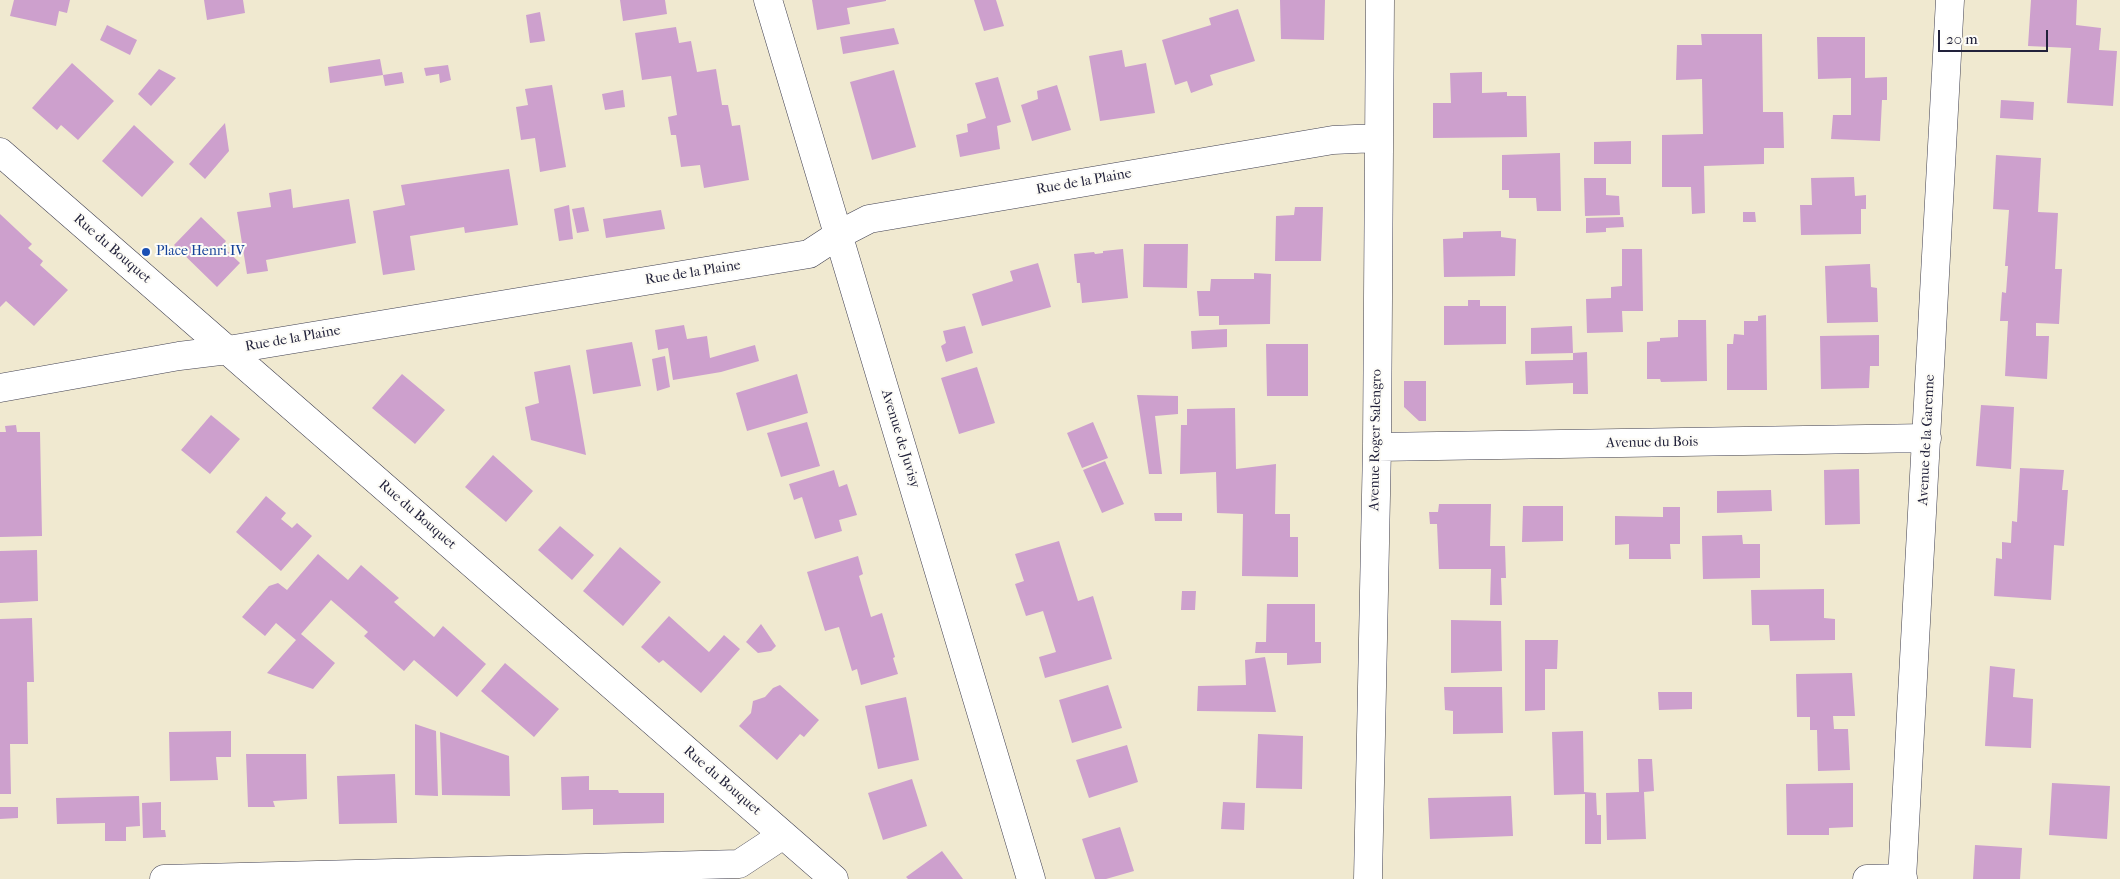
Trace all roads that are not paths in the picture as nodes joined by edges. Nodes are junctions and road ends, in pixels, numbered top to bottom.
1 (768, 0) edge
2 (1380, 0) edge
3 (1950, 0) edge
4 (1378, 138) junction
5 (0, 152) edge
6 (838, 235) junction
7 (228, 350) junction
8 (0, 388) edge
9 (1927, 438) junction
10 (1377, 447) junction
11 (784, 835) junction
12 (164, 879) edge
13 (834, 879) edge
14 (1031, 879) edge
15 (1368, 879) edge
16 (1867, 879) edge
17 (1902, 879) edge

1 - 6 street, Avenue de Juvisy
2 - 4 street, Avenue Roger Salengro
3 - 9 street, Avenue de la Garenne
4 - 6 street, Rue de la Plaine
4 - 10 street, Avenue Roger Salengro
5 - 7 street, Rue du Bouquet
6 - 7 street, Rue de la Plaine
6 - 14 street, Avenue de Juvisy
7 - 8 street, Rue de la Plaine
7 - 11 street, Rue du Bouquet
9 - 10 street, Avenue du Bois
9 - 17 street, Avenue de la Garenne
10 - 15 street, Avenue Roger Salengro
11 - 12 street
11 - 13 street, Rue du Bouquet
16 - 17 street

